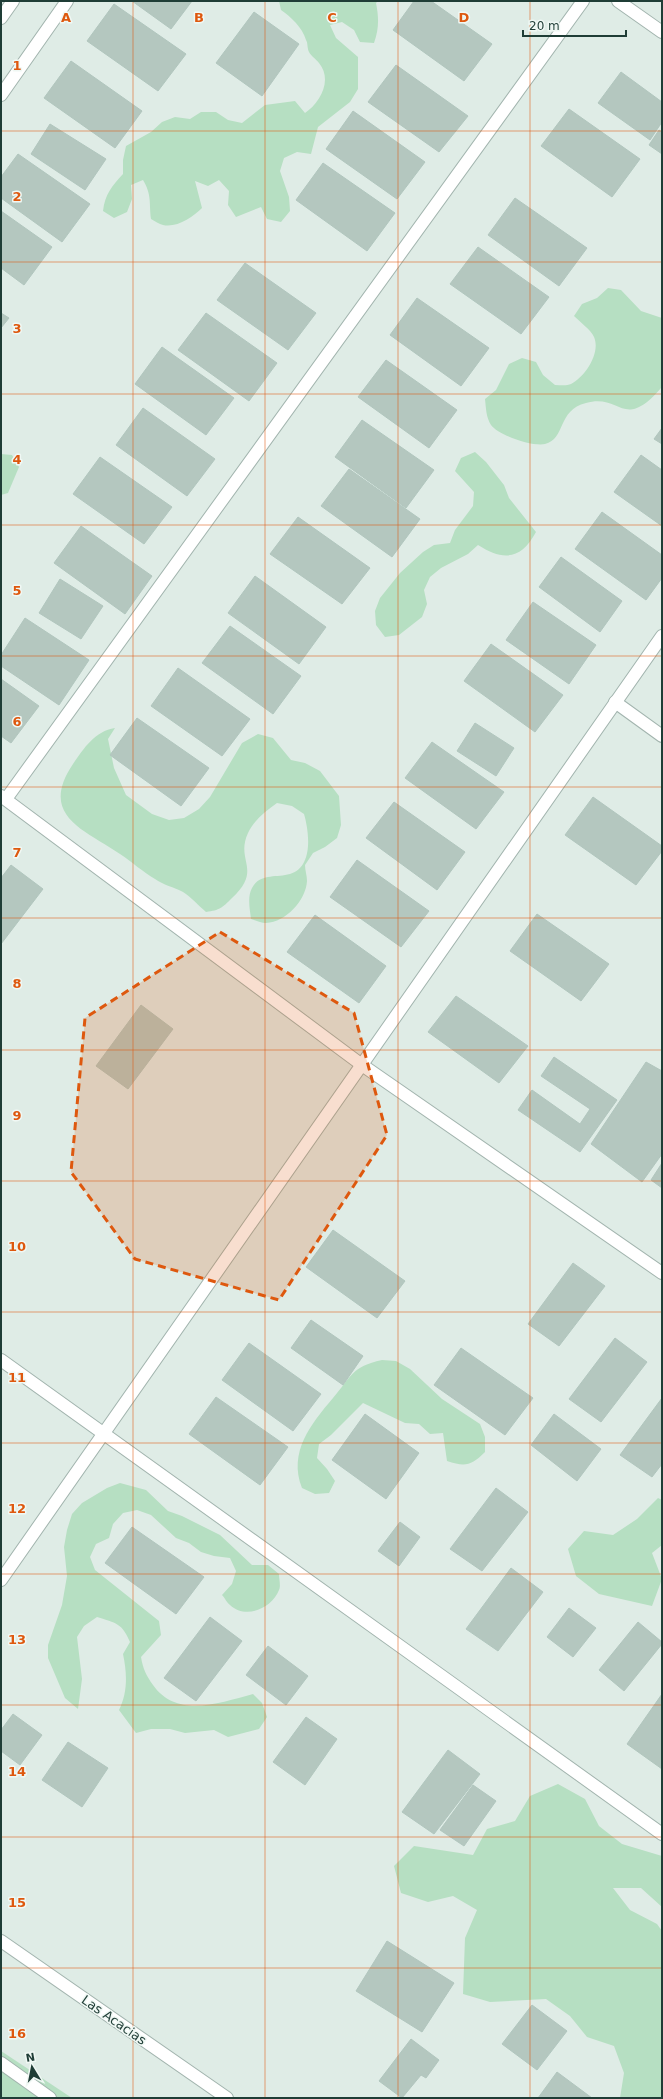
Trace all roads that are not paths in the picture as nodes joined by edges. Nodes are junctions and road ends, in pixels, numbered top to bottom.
1 (13, 1) edge
2 (67, 1) edge
3 (583, 1) edge
4 (618, 1) edge
5 (1, 18) edge
6 (662, 32) edge
7 (1, 95) edge
8 (662, 636) edge
9 (615, 702) junction
10 (662, 736) edge
11 (3, 797) edge
12 (362, 1065) junction
13 (662, 1272) edge
14 (1, 1360) edge
15 (103, 1434) junction
16 (1, 1580) edge
17 (662, 1834) edge
18 (1, 1941) edge
19 (1, 2063) edge
20 (50, 2098) edge
21 (227, 2098) edge

1 - 5 street
2 - 7 street
3 - 11 street
4 - 6 street
8 - 9 street
9 - 10 street
9 - 12 street
11 - 12 street
12 - 13 street
12 - 15 street
14 - 15 street
15 - 16 street
15 - 17 street
18 - 21 street, Las Acacias
19 - 20 street

